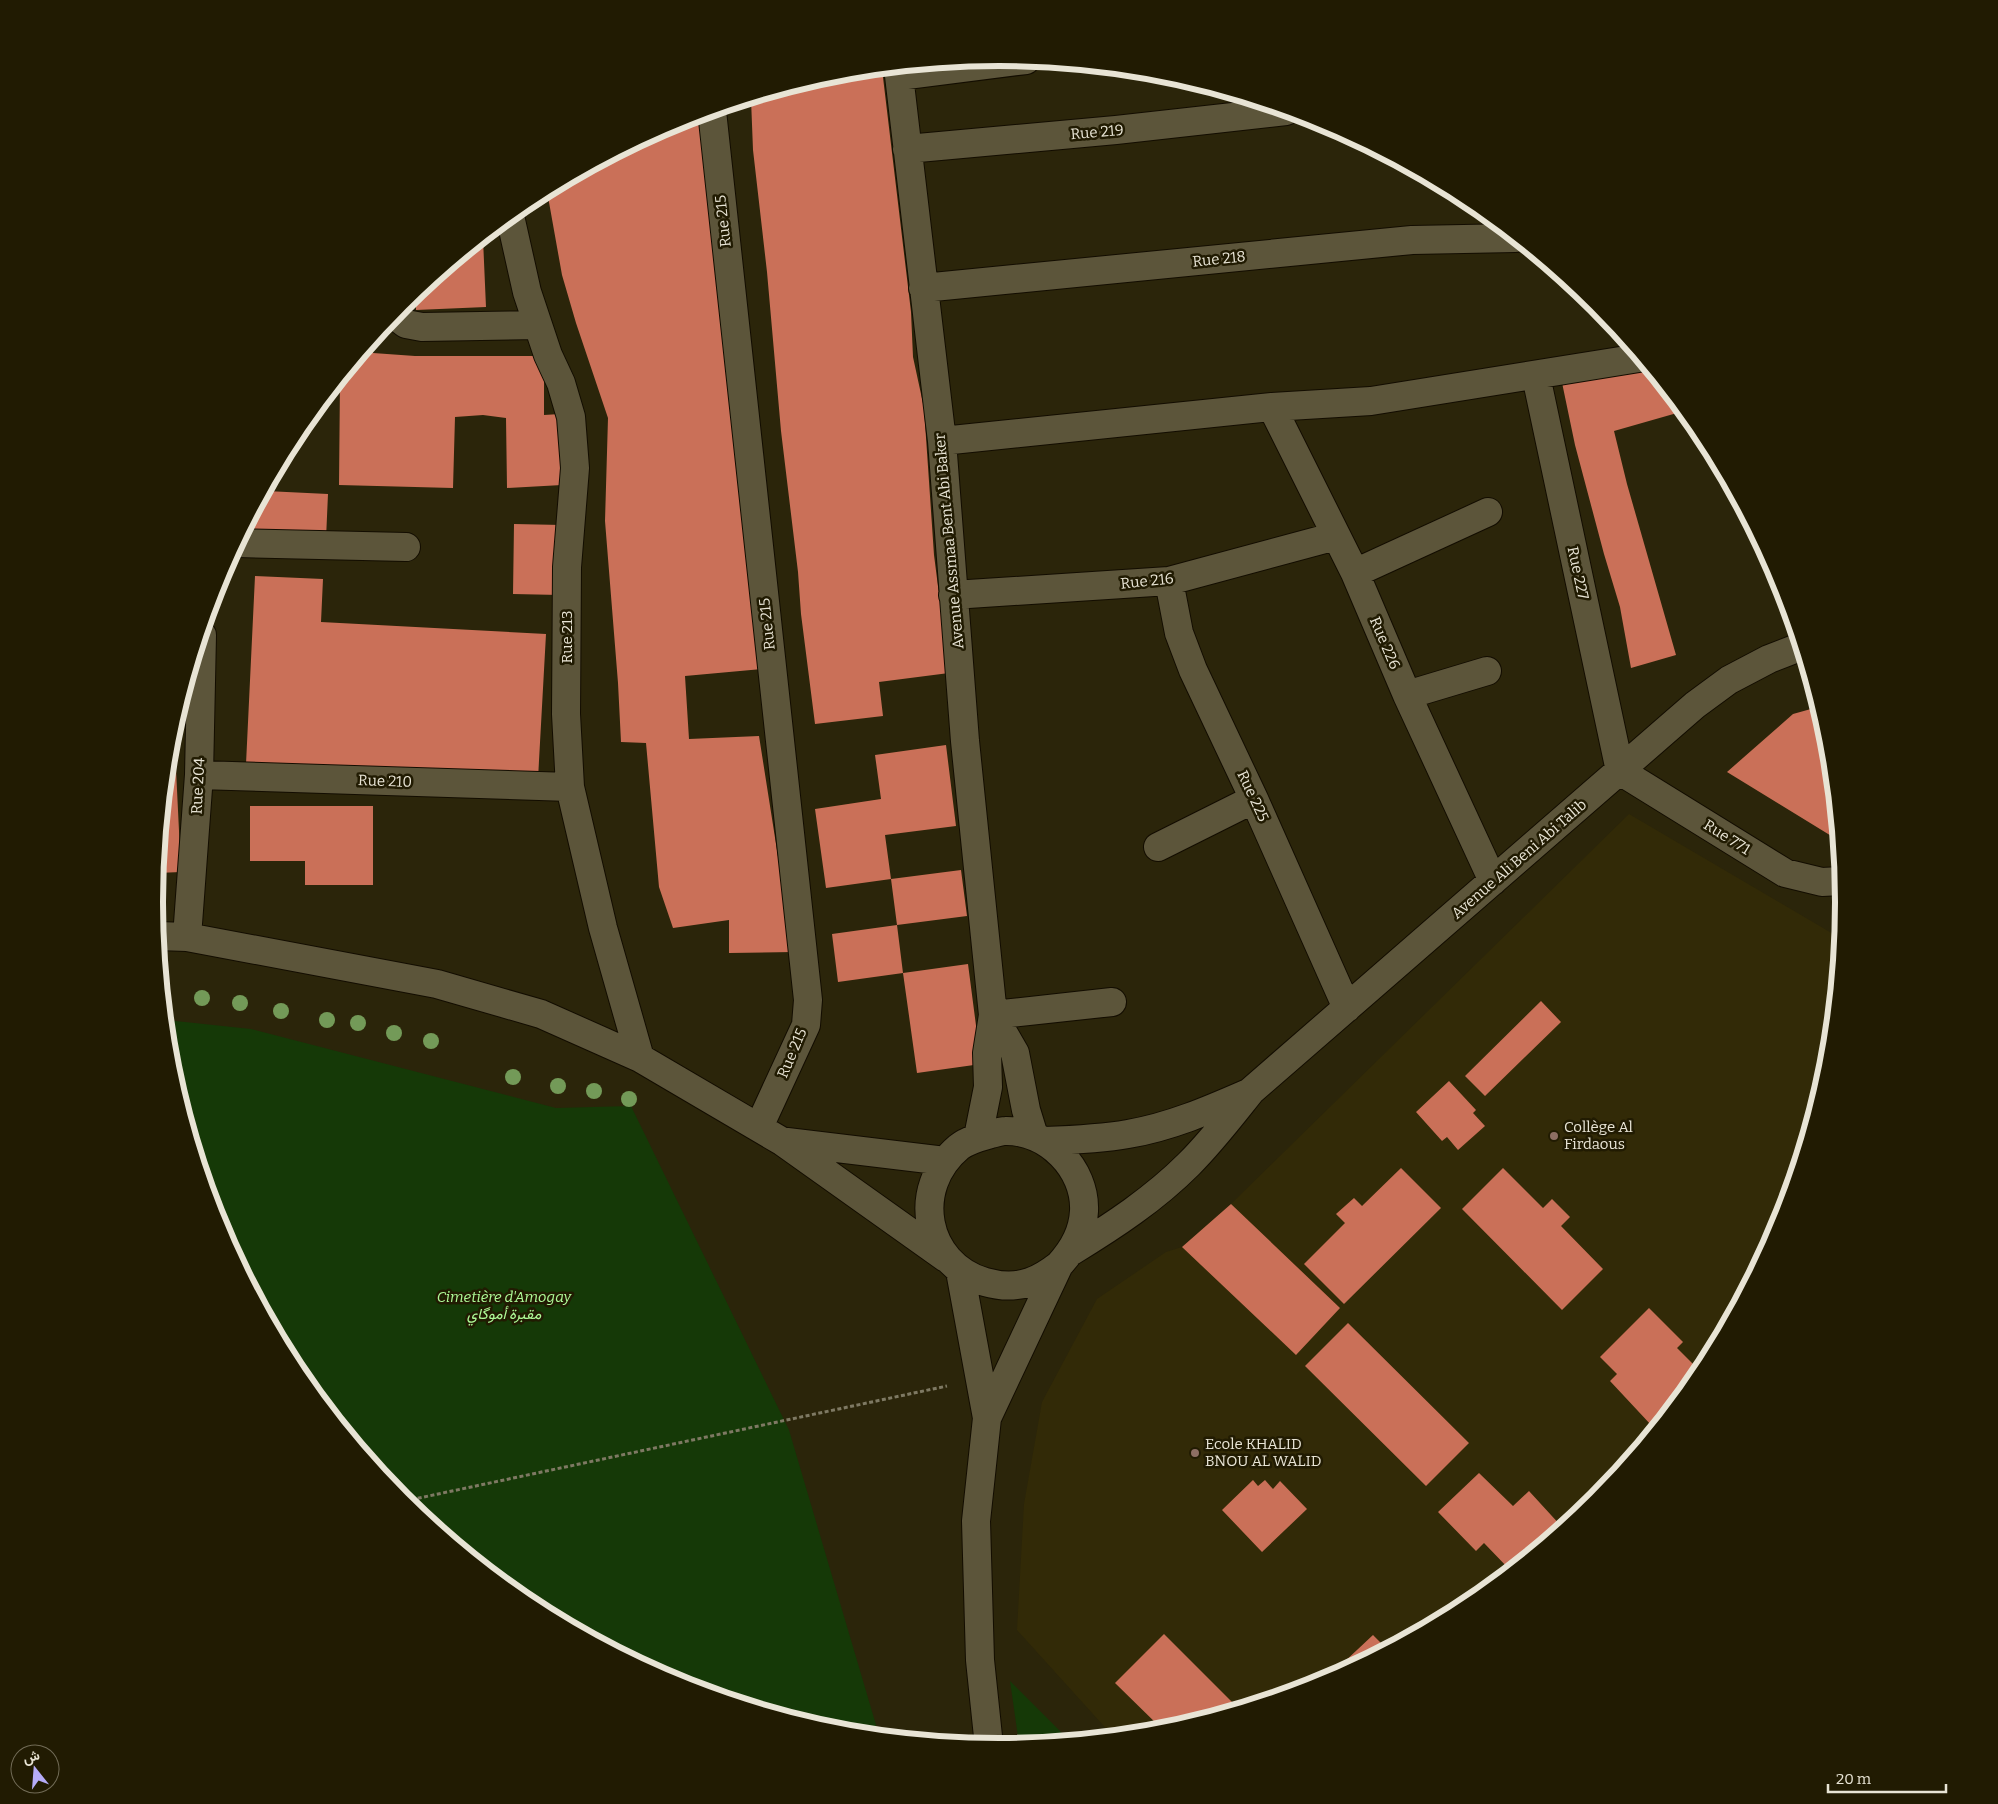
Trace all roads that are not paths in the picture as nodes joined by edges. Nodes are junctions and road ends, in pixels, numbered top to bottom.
1 (899, 72) edge
2 (1272, 113) edge
3 (713, 117) edge
4 (907, 149) junction
5 (512, 224) edge
6 (1507, 238) edge
7 (923, 288) junction
8 (400, 319) edge
9 (538, 325) junction
10 (1634, 359) edge
11 (1536, 376) junction
12 (1272, 407) junction
13 (942, 441) junction
14 (1488, 512) dead end
15 (1336, 536) junction
16 (244, 543) edge
17 (406, 546) dead end
18 (1355, 573) junction
19 (1169, 581) junction
20 (953, 595) junction
21 (1795, 649) edge
22 (202, 654) edge
23 (1487, 671) dead end
24 (1408, 695) junction
25 (1620, 771) junction
26 (199, 775) junction
27 (570, 787) junction
28 (1254, 799) junction
29 (1158, 847) dead end
30 (1493, 881) junction
31 (1834, 881) edge
32 (164, 936) edge
33 (187, 937) junction
34 (1112, 1002) dead end
35 (1347, 1008) junction
36 (993, 1015) junction
37 (640, 1058) junction
38 (1251, 1091) junction
39 (759, 1127) junction
40 (978, 1137) junction
41 (1039, 1138) junction
42 (784, 1142) junction
43 (945, 1161) junction
44 (1065, 1258) junction
45 (953, 1264) junction
46 (987, 1418) junction
47 (989, 1738) edge

1 - 4 street, Avenue Assmaa Bent Abi Baker
2 - 4 street, Rue 219
3 - 39 street, Rue 215
4 - 7 street, Avenue Assmaa Bent Abi Baker
5 - 9 street, Rue 213
6 - 7 street, Rue 218
7 - 13 street, Avenue Assmaa Bent Abi Baker
8 - 9 street
9 - 27 street, Rue 213
10 - 11 street
11 - 12 street
11 - 25 street, Rue 227
12 - 13 street
12 - 15 street, Rue 226
13 - 20 street, Avenue Assmaa Bent Abi Baker
14 - 18 street
15 - 18 street, Rue 226
15 - 19 street, Rue 216
16 - 17 street
18 - 24 street, Rue 226
19 - 20 street, Rue 216
19 - 28 street, Rue 225
20 - 36 street, Avenue Assmaa Bent Abi Baker
21 - 25 street, Avenue Ali Beni Abi Talib
22 - 26 street, Rue 204
23 - 24 street
24 - 30 street, Rue 226
25 - 30 street, Avenue Ali Beni Abi Talib
25 - 31 street, Rue 771
26 - 27 street, Rue 210
26 - 33 street, Rue 204
27 - 37 street, Rue 213
28 - 29 street
28 - 35 street, Rue 225
30 - 35 street, Avenue Ali Beni Abi Talib
32 - 33 street
33 - 37 street
34 - 36 street
35 - 38 street, Avenue Ali Beni Abi Talib
36 - 40 street, Avenue Assmaa Bent Abi Baker
36 - 41 street, Avenue Assmaa Bent Abi Baker
37 - 39 street
38 - 41 street, Avenue Ali Beni Abi Talib
38 - 44 street, Avenue Ali Beni Abi Talib
39 - 42 street
40 - 41 street
40 - 43 street
41 - 44 street
42 - 43 street
42 - 45 street
43 - 45 street
44 - 45 street
44 - 46 street
45 - 46 street
46 - 47 street

